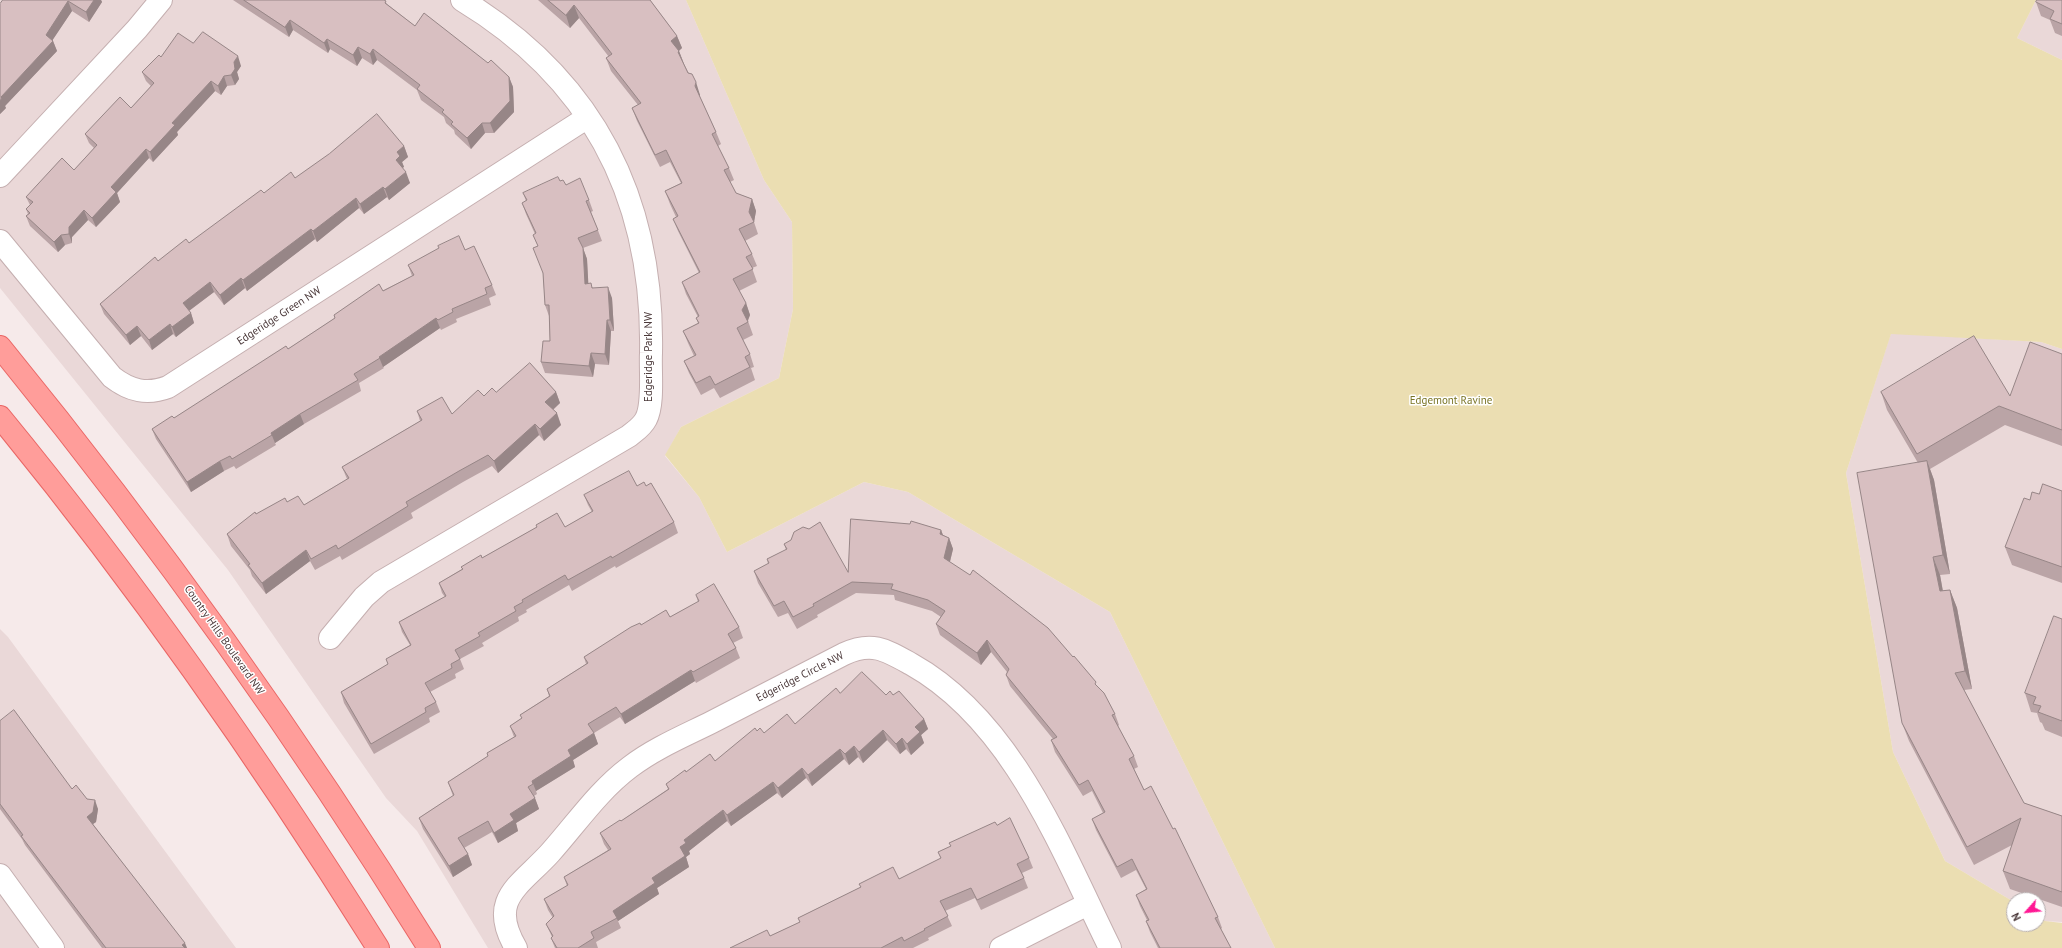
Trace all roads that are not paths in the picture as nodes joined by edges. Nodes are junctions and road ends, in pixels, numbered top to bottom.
1 (162, 0) edge
2 (462, 0) edge
3 (588, 116) junction
4 (0, 176) edge
5 (0, 241) edge
6 (0, 347) edge
7 (0, 417) edge
8 (330, 638) dead end
9 (0, 875) edge
10 (1088, 904) junction
11 (53, 948) edge
12 (378, 948) edge
13 (429, 948) edge
14 (516, 948) edge
15 (1001, 948) edge
16 (1110, 948) edge

1 - 4 street
2 - 3 street, Edgeridge Park NW
3 - 5 street, Edgeridge Green NW
3 - 8 street, Edgeridge Park NW
6 - 13 main road, Country Hills Boulevard NW
7 - 12 main road
9 - 11 street
10 - 14 street, Edgeridge Circle NW
10 - 15 street
10 - 16 street, Edgeridge Circle NW

